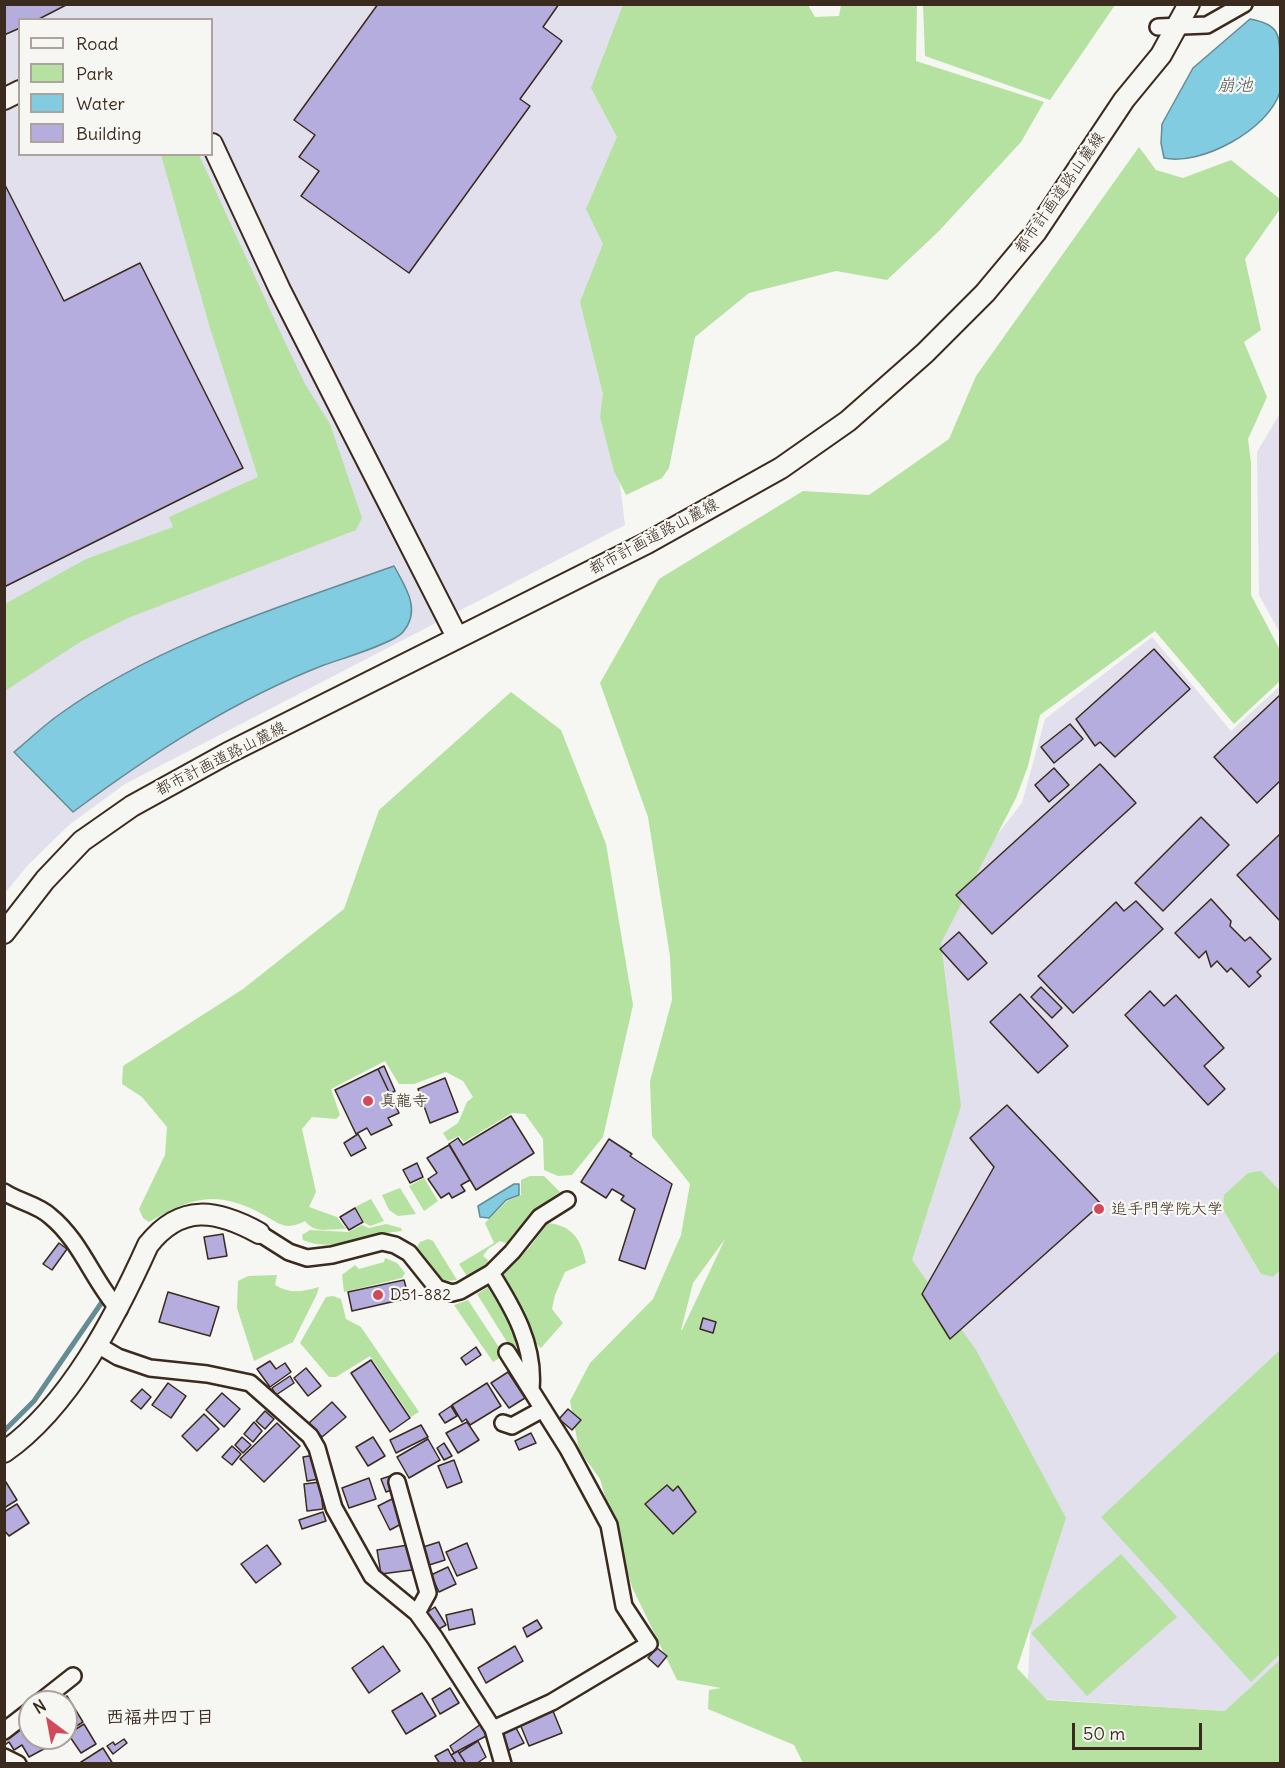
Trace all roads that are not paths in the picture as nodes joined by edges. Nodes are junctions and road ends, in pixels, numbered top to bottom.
1 (1189, 4) edge
2 (1244, 4) edge
3 (1167, 27) junction
4 (18, 92) edge
5 (4, 99) edge
6 (213, 146) edge
7 (457, 637) junction
8 (4, 933) edge
9 (4, 1192) edge
10 (567, 1200) dead end
11 (259, 1233) joint
12 (491, 1273) junction
13 (119, 1310) junction
14 (96, 1344) junction
15 (507, 1352) dead end
16 (531, 1389) junction
17 (543, 1409) junction
18 (502, 1423) dead end
19 (4, 1452) edge
20 (397, 1482) dead end
21 (417, 1613) junction
22 (73, 1676) dead end
23 (55, 1690) edge
24 (18, 1720) edge
25 (493, 1729) junction
26 (4, 1731) edge
27 (4, 1757) edge
28 (18, 1764) edge
29 (503, 1764) edge

1 - 3 street, 都市計画道路山麓線
2 - 3 street
3 - 7 street, 都市計画道路山麓線
4 - 5 street
6 - 7 street
7 - 8 street, 都市計画道路山麓線
9 - 13 street
10 - 12 street
11 - 12 street
11 - 13 street
12 - 16 street
13 - 14 street
14 - 19 street
14 - 21 street
15 - 16 street
16 - 17 street
17 - 18 street
17 - 25 street
20 - 21 street
21 - 25 street
22 - 23 street
24 - 26 street
25 - 29 street
27 - 28 street

